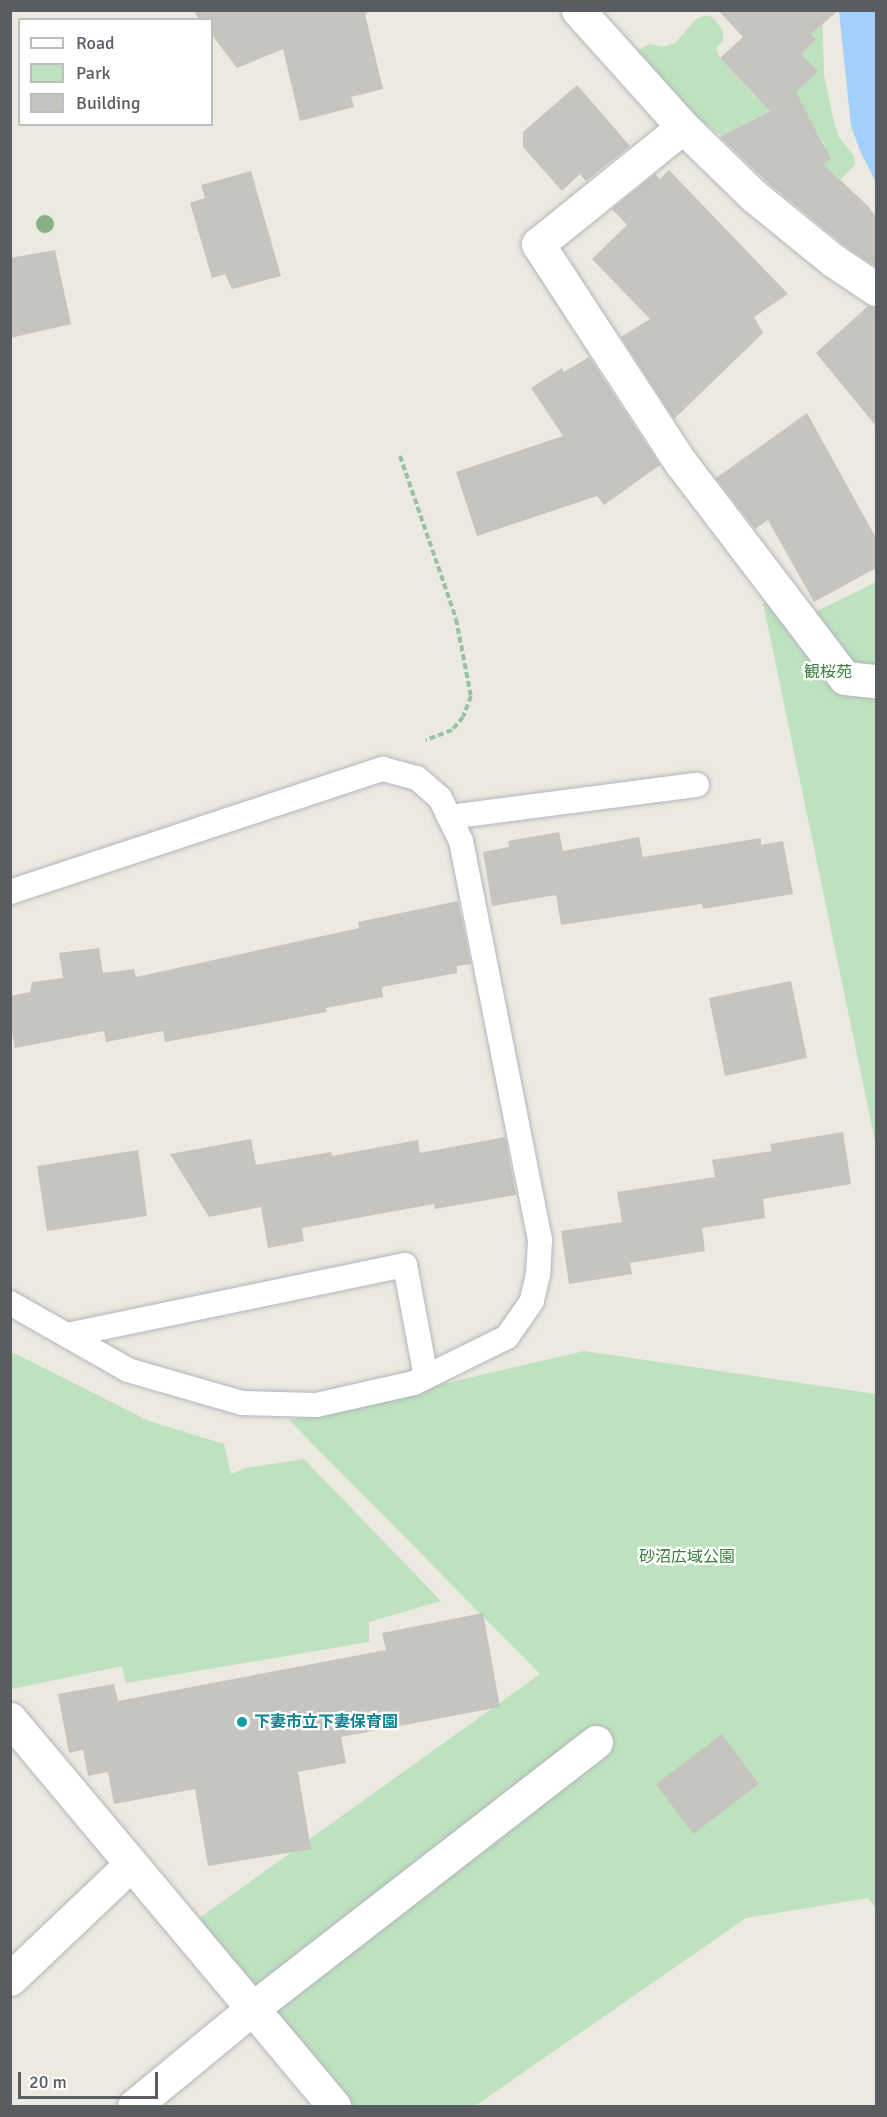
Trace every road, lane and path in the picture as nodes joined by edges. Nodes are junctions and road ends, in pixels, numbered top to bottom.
1 (578, 10) edge
2 (683, 127) junction
3 (876, 289) edge
4 (400, 456) dead end
5 (876, 681) edge
6 (421, 740) dead end
7 (697, 785) dead end
8 (449, 817) junction
9 (10, 891) edge
10 (10, 1303) edge
11 (67, 1335) junction
12 (426, 1377) junction
13 (10, 1719) edge
14 (596, 1742) dead end
15 (131, 1864) junction
16 (10, 1979) edge
17 (253, 2008) junction
18 (134, 2106) edge
19 (334, 2106) edge

1 - 2 street
2 - 3 street
2 - 5 street
4 - 6 path
7 - 8 lane
8 - 9 lane
8 - 12 lane
10 - 11 lane
11 - 12 lane
11 - 12 lane
13 - 15 street
14 - 17 street
15 - 16 street
15 - 17 street
17 - 18 street
17 - 19 street

